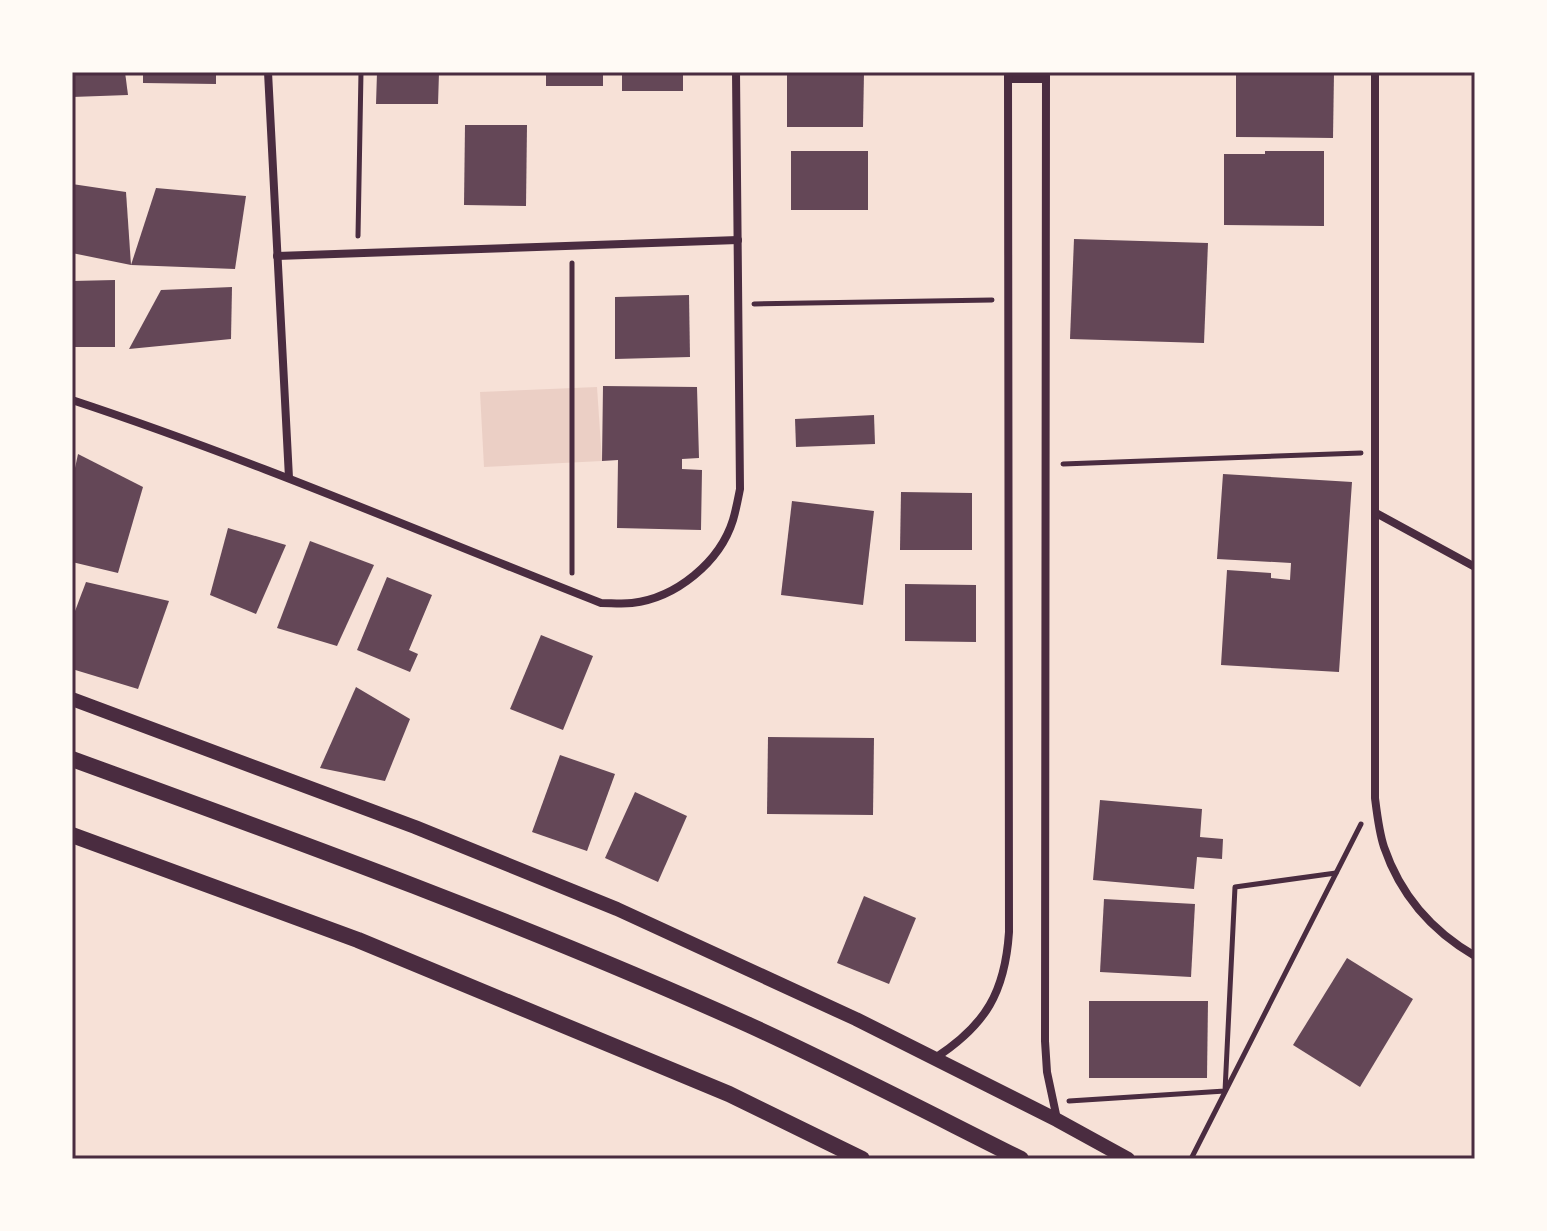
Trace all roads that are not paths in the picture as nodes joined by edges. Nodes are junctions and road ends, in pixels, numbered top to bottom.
1 (268, 72) edge
2 (736, 72) edge
3 (1375, 72) edge
4 (1008, 76) edge
5 (1046, 76) edge
6 (738, 240) junction
7 (277, 256) junction
8 (72, 400) edge
9 (289, 478) junction
10 (1376, 513) junction
11 (1475, 567) edge
12 (72, 699) edge
13 (72, 759) edge
14 (72, 835) edge
15 (1475, 956) edge
16 (935, 1058) junction
17 (1057, 1120) junction
18 (862, 1159) edge
19 (1021, 1159) edge
20 (1128, 1159) edge

1 - 7 street
2 - 6 street
3 - 10 street
4 - 5 street
4 - 16 street
5 - 17 street
6 - 7 street
6 - 9 street
7 - 9 street
8 - 9 street
10 - 11 street
10 - 15 street
12 - 16 street
13 - 19 main road
14 - 18 main road
16 - 17 street
17 - 20 street

